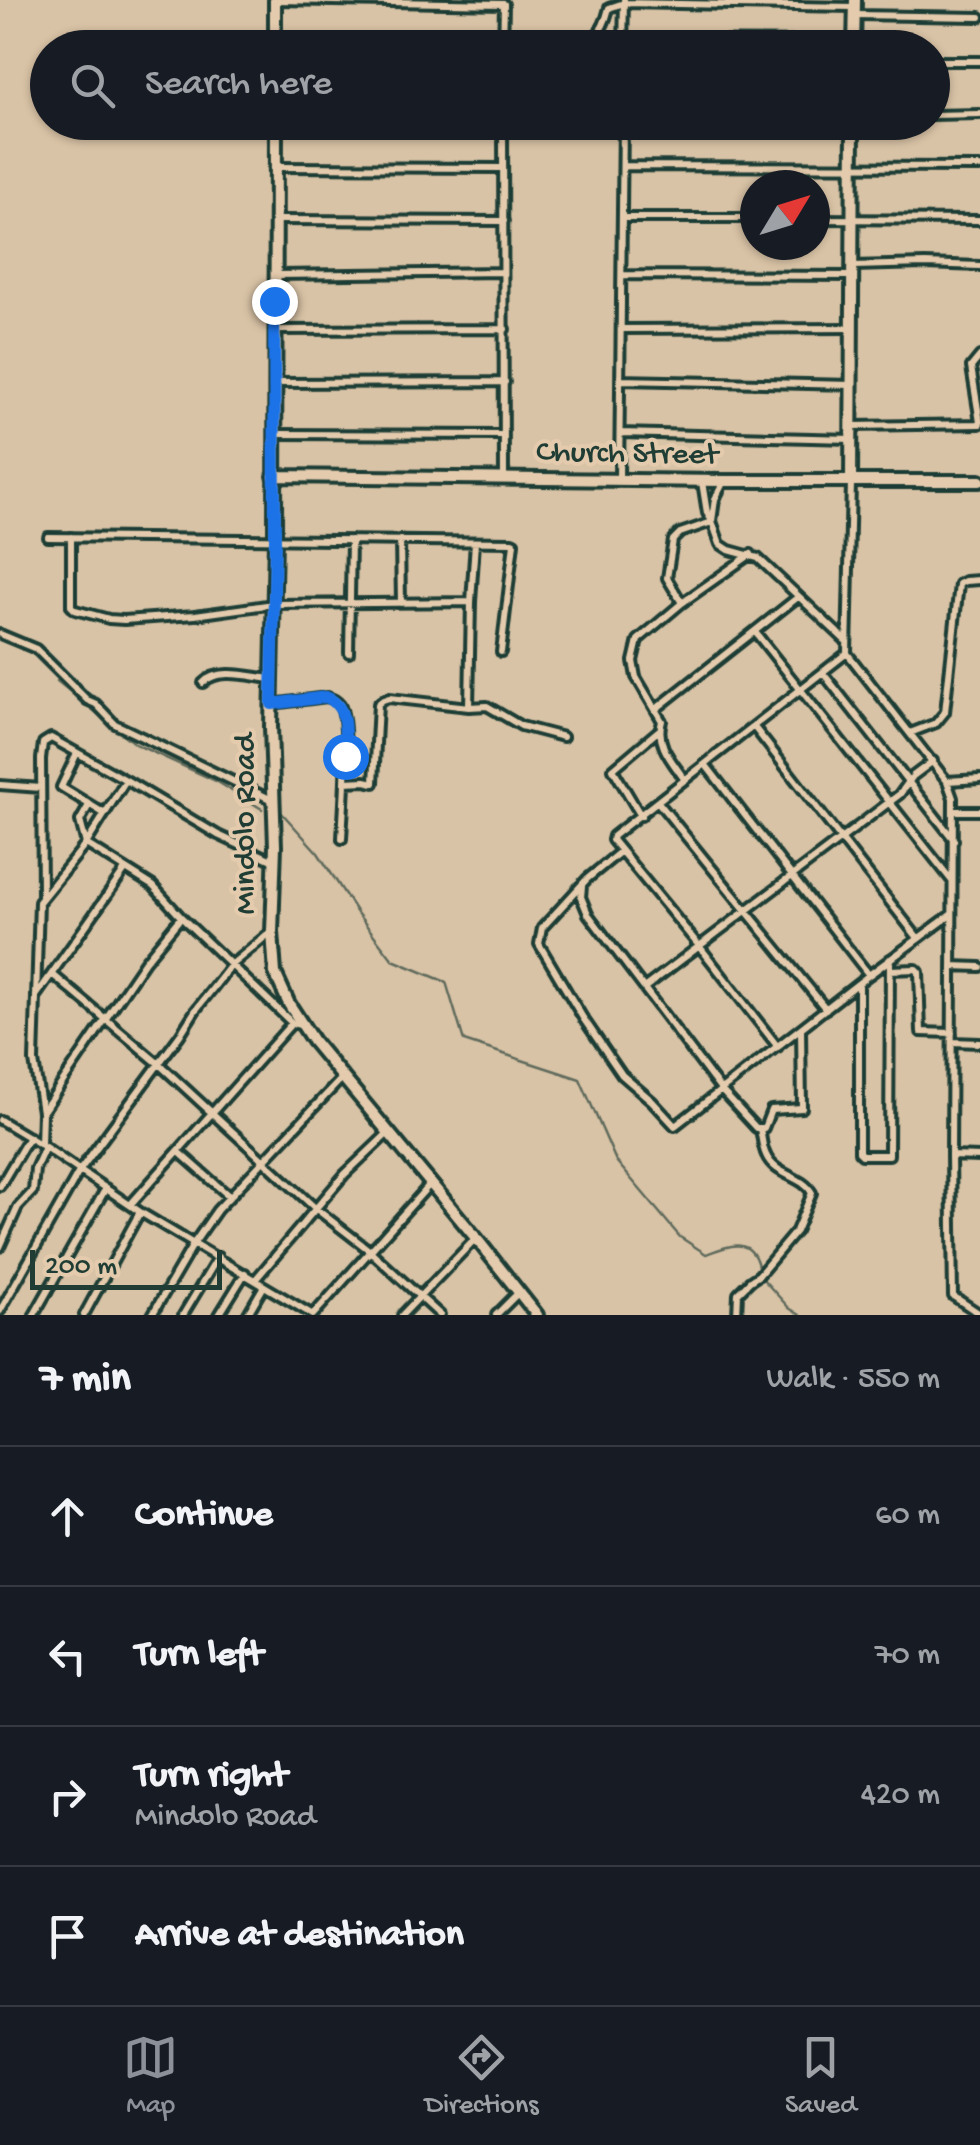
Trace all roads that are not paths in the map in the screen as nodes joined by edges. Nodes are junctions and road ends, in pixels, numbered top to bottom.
1 (275, 0) edge
2 (504, 2) edge
3 (624, 2) edge
4 (855, 7) edge
5 (980, 17) edge
6 (275, 30) edge
7 (504, 30) edge
8 (602, 30) edge
9 (623, 30) edge
10 (950, 61) edge
11 (980, 61) edge
12 (980, 114) edge
13 (950, 115) edge
14 (276, 140) edge
15 (504, 140) edge
16 (623, 140) edge
17 (853, 140) edge
18 (852, 165) junction
19 (623, 166) junction
20 (276, 167) junction
21 (980, 167) edge
22 (503, 168) junction
23 (622, 218) junction
24 (740, 218) edge
25 (830, 218) edge
26 (852, 219) junction
27 (276, 220) junction
28 (980, 220) edge
29 (504, 221) junction
30 (980, 266) edge
31 (853, 271) junction
32 (502, 272) junction
33 (275, 275) junction
34 (622, 275) junction
35 (854, 328) junction
36 (274, 330) junction
37 (505, 330) junction
38 (622, 330) junction
39 (980, 356) edge
40 (620, 380) junction
41 (505, 382) junction
42 (276, 383) junction
43 (853, 386) junction
44 (980, 423) edge
45 (852, 432) junction
46 (620, 433) junction
47 (274, 434) junction
48 (504, 435) junction
49 (274, 476) junction
50 (504, 478) junction
51 (618, 480) junction
52 (702, 481) junction
53 (724, 481) junction
54 (980, 481) edge
55 (851, 482) junction
56 (712, 521) junction
57 (48, 536) dead end
58 (71, 537) junction
59 (275, 539) junction
60 (351, 540) junction
61 (400, 540) junction
62 (475, 542) junction
63 (751, 554) junction
64 (980, 580) edge
65 (798, 597) junction
66 (471, 602) junction
67 (401, 603) junction
68 (682, 603) junction
69 (274, 604) junction
70 (350, 604) junction
71 (754, 632) junction
72 (0, 634) edge
73 (846, 641) junction
74 (502, 652) dead end
75 (350, 653) dead end
76 (847, 654) junction
77 (823, 673) junction
78 (272, 679) junction
79 (203, 684) dead end
80 (800, 691) junction
81 (272, 704) junction
82 (469, 706) junction
83 (656, 708) junction
84 (754, 727) junction
85 (658, 732) junction
86 (910, 733) junction
87 (563, 737) dead end
88 (77, 753) junction
89 (932, 762) junction
90 (705, 764) junction
91 (980, 778) edge
92 (126, 780) junction
93 (685, 780) junction
94 (947, 780) junction
95 (344, 782) junction
96 (909, 784) junction
97 (0, 785) edge
98 (41, 788) junction
99 (274, 801) junction
100 (658, 802) junction
101 (888, 802) junction
102 (89, 805) junction
103 (980, 810) edge
104 (954, 811) junction
105 (105, 814) junction
106 (641, 816) junction
107 (840, 838) junction
108 (342, 839) dead end
109 (954, 840) junction
110 (86, 844) junction
111 (621, 850) junction
112 (274, 861) junction
113 (126, 870) junction
114 (793, 874) junction
115 (953, 882) junction
116 (582, 885) junction
117 (42, 896) junction
118 (748, 910) junction
119 (952, 914) junction
120 (181, 917) junction
121 (272, 932) junction
122 (918, 938) junction
123 (700, 947) junction
124 (890, 959) junction
125 (231, 965) junction
126 (952, 966) junction
127 (980, 966) edge
128 (890, 970) junction
129 (52, 974) junction
130 (870, 975) junction
131 (858, 983) junction
132 (644, 988) junction
133 (36, 997) junction
134 (826, 1009) junction
135 (106, 1018) junction
136 (296, 1024) junction
137 (801, 1029) junction
138 (952, 1037) junction
139 (980, 1043) edge
140 (778, 1046) junction
141 (159, 1064) junction
142 (342, 1077) junction
143 (721, 1090) junction
144 (42, 1112) junction
145 (212, 1114) junction
146 (0, 1120) edge
147 (760, 1129) junction
148 (388, 1132) junction
149 (30, 1137) junction
150 (43, 1145) junction
151 (178, 1151) junction
152 (951, 1156) junction
153 (980, 1157) edge
154 (264, 1161) junction
155 (80, 1170) junction
156 (431, 1183) junction
157 (0, 1186) edge
158 (106, 1188) junction
159 (229, 1196) junction
160 (130, 1205) junction
161 (315, 1208) junction
162 (140, 1212) junction
163 (476, 1238) junction
164 (194, 1243) junction
165 (0, 1248) edge
166 (370, 1250) junction
167 (218, 1257) junction
168 (244, 1273) junction
169 (255, 1280) junction
170 (265, 1286) junction
171 (518, 1293) junction
172 (418, 1297) junction
173 (296, 1305) junction
174 (0, 1310) edge
175 (980, 1314) edge
176 (34, 1315) edge
177 (84, 1315) edge
178 (152, 1315) edge
179 (183, 1315) edge
180 (219, 1315) edge
181 (247, 1315) edge
182 (286, 1315) edge
183 (295, 1315) edge
184 (313, 1315) edge
185 (402, 1315) edge
186 (440, 1315) edge
187 (496, 1315) edge
188 (537, 1315) edge
189 (737, 1315) edge

1 - 2 street
1 - 6 street
2 - 7 street
3 - 4 street
3 - 8 street
3 - 9 street
4 - 5 street
10 - 11 street
12 - 13 street
14 - 20 street, Mindolo Road
15 - 22 street
16 - 19 street
17 - 18 street
18 - 19 street
18 - 21 street
18 - 26 street
19 - 23 street
20 - 22 street
20 - 27 street, Mindolo Road
22 - 29 street
23 - 24 street
23 - 34 street
25 - 26 street
26 - 28 street
26 - 31 street
27 - 29 street
27 - 33 street, Mindolo Road
29 - 32 street
30 - 31 street
31 - 34 street
31 - 35 street
32 - 33 street
32 - 37 street
33 - 36 street, Mindolo Road
34 - 38 street
35 - 38 street
35 - 43 street
36 - 37 street
36 - 42 street, Mindolo Road
37 - 41 street
38 - 40 street
39 - 44 street
40 - 43 street
40 - 46 street
41 - 42 street
41 - 48 street
42 - 47 street, Mindolo Road
43 - 45 street
44 - 45 street
45 - 46 street
45 - 55 street
46 - 51 street
47 - 48 street
47 - 49 street, Mindolo Road
48 - 50 street
49 - 50 street, Church Street
49 - 59 street, Mindolo Road
50 - 51 street, Church Street
51 - 52 street, Church Street
52 - 53 street, Church Street
52 - 56 street
53 - 55 street, Church Street
53 - 56 street
54 - 55 street, Church Street
55 - 73 street
56 - 63 street
56 - 68 street
57 - 58 street
58 - 59 street
58 - 69 street
59 - 60 street
59 - 69 street, Mindolo Road
60 - 61 street
60 - 70 street
61 - 62 street
61 - 67 street
62 - 66 street
62 - 74 street
63 - 65 street
63 - 68 street
64 - 86 street
65 - 71 street
65 - 73 street
66 - 67 street
66 - 82 street
67 - 70 street
68 - 83 street
69 - 70 street
69 - 78 street, Mindolo Road
70 - 75 street
71 - 80 street
71 - 83 street
72 - 99 street
73 - 76 street
76 - 77 street
76 - 86 street
77 - 80 street
77 - 96 street
78 - 79 street
78 - 81 street, Mindolo Road
80 - 84 street
80 - 101 street
81 - 95 street
81 - 99 street, Mindolo Road
82 - 87 street
82 - 95 street
83 - 85 street
84 - 90 street
84 - 107 street
85 - 93 street
85 - 106 street
86 - 89 street
88 - 92 street
88 - 98 street
88 - 102 street
89 - 94 street
89 - 96 street
90 - 93 street
90 - 114 street
91 - 94 street
92 - 105 street
92 - 112 street
93 - 100 street
94 - 104 street
95 - 108 street
96 - 101 street
96 - 109 street
97 - 98 street
98 - 117 street
99 - 112 street, Mindolo Road
100 - 106 street
100 - 118 street
101 - 107 street
101 - 115 street
102 - 105 street
102 - 110 street
103 - 104 street
104 - 109 street
105 - 110 street
106 - 111 street
107 - 114 street
107 - 122 street
109 - 115 street
110 - 113 street
110 - 117 street
111 - 116 street
111 - 123 street
112 - 121 street, Mindolo Road
113 - 120 street
113 - 129 street
114 - 118 street
114 - 130 street
115 - 119 street
116 - 132 street
116 - 143 street
117 - 133 street
118 - 123 street
118 - 134 street
119 - 122 street
119 - 126 street
120 - 125 street
120 - 135 street
121 - 125 street
121 - 136 street, Mindolo Road
122 - 124 street
123 - 132 street
123 - 140 street
124 - 128 street
124 - 130 street
125 - 136 street
125 - 141 street
126 - 127 street
126 - 138 street
128 - 131 street
128 - 138 street
129 - 133 street
129 - 135 street
130 - 131 street
131 - 134 street
132 - 143 street
133 - 144 street
134 - 137 street
135 - 141 street
135 - 144 street
136 - 142 street, Mindolo Road
136 - 145 street
137 - 140 street
137 - 147 street
138 - 139 street
138 - 152 street
140 - 143 street
141 - 145 street
141 - 155 street
142 - 148 street, Mindolo Road
142 - 154 street
143 - 147 street
144 - 150 street
145 - 151 street
145 - 154 street
146 - 149 street
147 - 189 street
148 - 156 street, Mindolo Road
148 - 161 street
149 - 150 street
149 - 157 street
150 - 155 street
150 - 165 street
151 - 159 street
151 - 160 street
152 - 153 street
152 - 175 street
154 - 159 street
154 - 161 street
155 - 158 street
155 - 174 street
156 - 163 street, Mindolo Road
156 - 166 street
158 - 160 street
158 - 176 street
159 - 164 street
160 - 162 street
161 - 166 street
161 - 169 street
162 - 164 street
162 - 177 street
163 - 171 street, Mindolo Road
163 - 172 street
164 - 167 street
164 - 178 street
166 - 172 street
166 - 184 street
167 - 168 street
167 - 179 street
168 - 169 street
168 - 180 street
169 - 170 street
170 - 173 street
170 - 181 street
171 - 187 street
171 - 188 street, Mindolo Road
172 - 185 street
172 - 186 street
173 - 182 street
173 - 183 street
173 - 184 street

